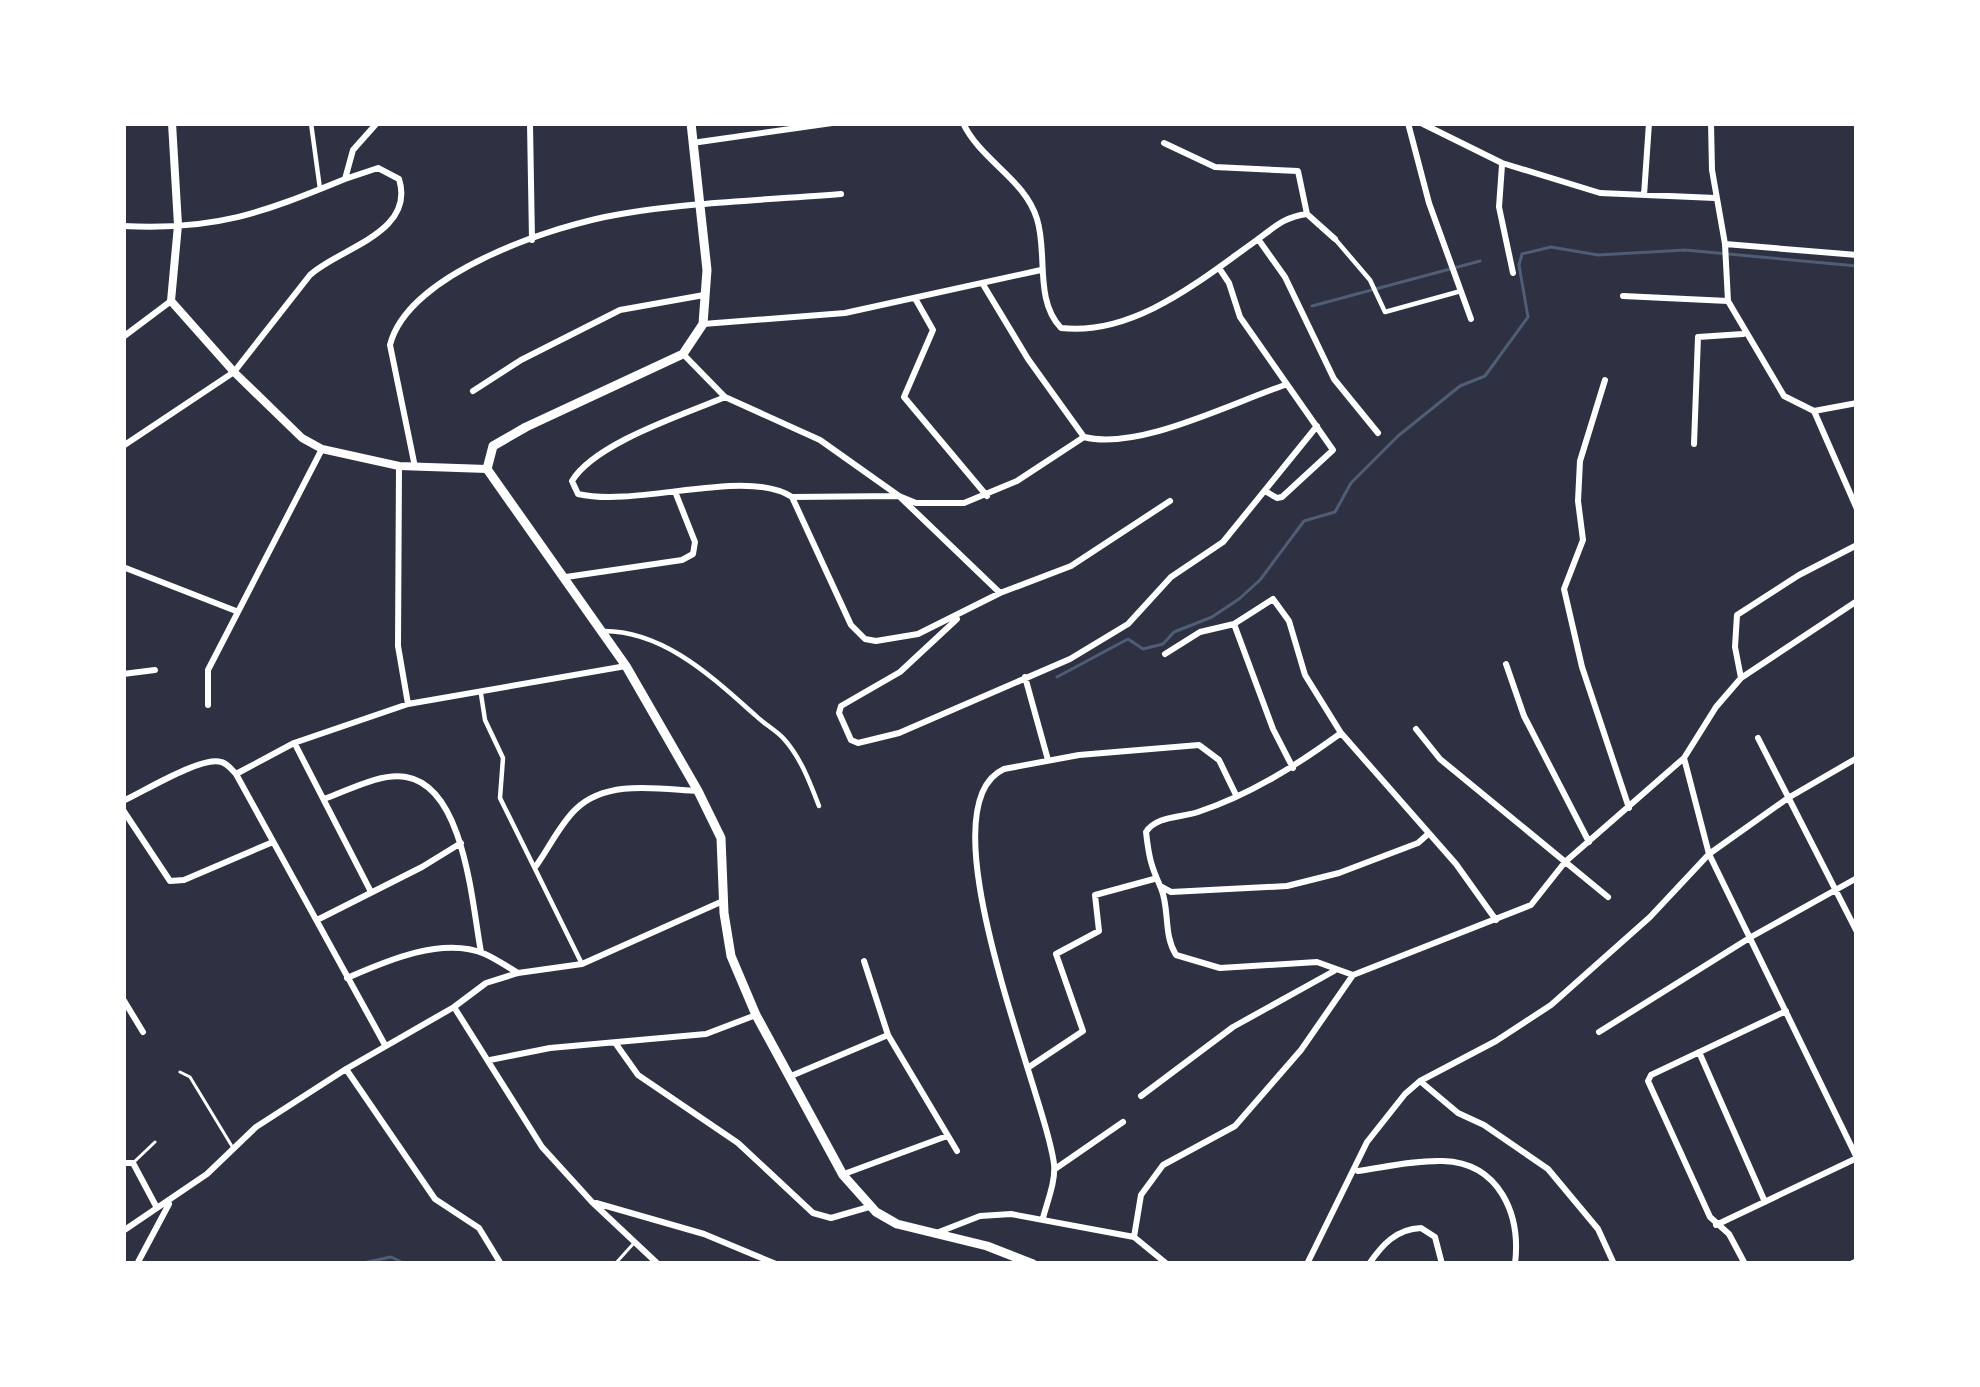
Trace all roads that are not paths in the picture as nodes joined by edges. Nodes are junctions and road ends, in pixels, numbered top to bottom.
1 (172, 123) edge
2 (311, 123) edge
3 (377, 123) edge
4 (691, 123) edge
5 (832, 123) edge
6 (963, 123) edge
7 (1408, 123) edge
8 (1421, 123) edge
9 (1649, 123) edge
10 (1711, 123) edge
11 (530, 124) edge
12 (692, 143) junction
13 (1164, 143) dead end
14 (1502, 163) junction
15 (345, 179) junction
16 (320, 189) junction
17 (842, 194) dead end
18 (1644, 195) junction
19 (1716, 198) junction
20 (698, 206) junction
21 (1307, 214) junction
22 (178, 225) junction
23 (123, 226) edge
24 (1258, 239) junction
25 (1336, 239) joint
26 (532, 240) junction
27 (1725, 251) junction
28 (1857, 255) edge
29 (1219, 268) junction
30 (1041, 270) junction
31 (1513, 274) dead end
32 (983, 284) junction
33 (1461, 291) junction
34 (707, 295) junction
35 (1623, 296) dead end
36 (916, 300) junction
37 (171, 301) junction
38 (1728, 301) junction
39 (1471, 319) dead end
40 (703, 324) junction
41 (1743, 334) junction
42 (123, 337) edge
43 (683, 354) junction
44 (234, 372) junction
45 (1605, 380) dead end
46 (1286, 385) junction
47 (473, 391) dead end
48 (725, 397) junction
49 (1857, 403) edge
50 (1814, 411) junction
51 (1317, 426) junction
52 (1378, 434) dead end
53 (1084, 437) junction
54 (1694, 444) dead end
55 (123, 446) edge
56 (322, 448) junction
57 (399, 466) junction
58 (415, 467) junction
59 (487, 469) junction
60 (1265, 491) junction
61 (675, 493) junction
62 (792, 496) junction
63 (899, 496) junction
64 (987, 496) junction
65 (1170, 501) dead end
66 (1857, 509) edge
67 (1857, 545) edge
68 (123, 567) edge
69 (566, 577) junction
70 (1000, 593) junction
71 (1857, 601) edge
72 (236, 610) junction
73 (962, 614) junction
74 (1234, 624) junction
75 (602, 631) junction
76 (1165, 654) dead end
77 (1506, 664) dead end
78 (626, 666) junction
79 (155, 670) dead end
80 (123, 674) edge
81 (1024, 676) junction
82 (1741, 678) junction
83 (481, 690) junction
84 (208, 704) dead end
85 (408, 704) junction
86 (1416, 729) dead end
87 (1341, 733) junction
88 (1758, 737) dead end
89 (295, 743) junction
90 (1684, 758) junction
91 (1857, 758) edge
92 (1048, 760) junction
93 (1293, 768) junction
94 (236, 774) junction
95 (698, 791) junction
96 (1236, 795) junction
97 (1788, 798) junction
98 (324, 799) junction
99 (123, 806) edge
100 (819, 806) dead end
101 (1629, 808) junction
102 (1427, 835) junction
103 (273, 842) junction
104 (1589, 842) junction
105 (461, 843) junction
106 (1709, 854) junction
107 (1565, 862) junction
108 (536, 866) junction
109 (1857, 878) edge
110 (1154, 879) junction
111 (1160, 886) junction
112 (370, 890) junction
113 (1835, 890) junction
114 (1608, 897) dead end
115 (723, 901) junction
116 (317, 920) junction
117 (1496, 921) junction
118 (1857, 932) edge
119 (1750, 937) junction
120 (481, 952) junction
121 (864, 961) dead end
122 (582, 964) junction
123 (1334, 971) junction
124 (518, 973) junction
125 (1353, 975) junction
126 (346, 978) junction
127 (123, 999) edge
128 (454, 1007) junction
129 (1786, 1011) junction
130 (757, 1015) junction
131 (143, 1031) dead end
132 (1598, 1032) dead end
133 (888, 1035) junction
134 (616, 1043) junction
135 (385, 1046) junction
136 (1699, 1051) junction
137 (490, 1060) junction
138 (1029, 1067) junction
139 (346, 1069) junction
140 (180, 1072) dead end
141 (791, 1076) junction
142 (1420, 1081) junction
143 (1141, 1096) dead end
144 (1123, 1122) dead end
145 (947, 1136) junction
146 (155, 1142) dead end
147 (234, 1150) junction
148 (956, 1151) dead end
149 (1857, 1158) edge
150 (128, 1163) edge
151 (1055, 1169) junction
152 (1356, 1172) junction
153 (843, 1175) junction
154 (171, 1201) junction
155 (592, 1202) junction
156 (1765, 1202) junction
157 (871, 1207) junction
158 (157, 1208) junction
159 (1043, 1218) junction
160 (1717, 1225) junction
161 (123, 1231) edge
162 (936, 1234) junction
163 (1134, 1237) junction
164 (635, 1243) junction
165 (771, 1263) edge
166 (137, 1264) edge
167 (501, 1264) edge
168 (615, 1264) edge
169 (658, 1264) edge
170 (1034, 1264) edge
171 (1167, 1264) edge
172 (1307, 1264) edge
173 (1369, 1264) edge
174 (1442, 1264) edge
175 (1515, 1264) edge
176 (1614, 1264) edge
177 (1744, 1264) edge

1 - 22 street
2 - 16 street
3 - 15 street
4 - 12 main road
5 - 12 street
6 - 30 street
7 - 33 street
8 - 14 street
9 - 18 street
10 - 19 street
11 - 26 street
12 - 20 main road
13 - 21 street
14 - 18 street
14 - 31 street
15 - 16 street
15 - 44 street
16 - 22 street
17 - 20 street
18 - 19 street
19 - 27 street
20 - 26 street
20 - 34 main road
21 - 24 street
21 - 25 street
22 - 23 street
22 - 37 street
24 - 29 street
24 - 52 street
25 - 33 street
26 - 58 street
27 - 28 street
27 - 38 street
29 - 30 street
29 - 46 street
30 - 32 street
32 - 36 street
32 - 53 street
33 - 39 street
34 - 40 main road
34 - 47 street
35 - 38 street
36 - 40 street
36 - 64 street
37 - 42 street
37 - 44 street
38 - 41 street
40 - 43 main road
41 - 50 street
41 - 54 street
43 - 48 street
43 - 59 main road
44 - 55 street
44 - 56 street
45 - 101 street
46 - 51 street
46 - 53 street
48 - 61 street
48 - 63 street
49 - 50 street
50 - 66 street
51 - 60 street
51 - 60 street
53 - 64 street
56 - 57 street
56 - 72 street
57 - 58 street
57 - 85 street
58 - 59 street
59 - 69 main road
60 - 81 street
61 - 62 street
61 - 69 street
62 - 63 street
62 - 73 street
63 - 64 street
63 - 70 street
65 - 70 street
67 - 82 street
68 - 72 street
69 - 75 main road
70 - 73 street
71 - 82 street
72 - 84 street
73 - 81 street
74 - 76 street
74 - 87 street
74 - 93 street
75 - 78 main road
75 - 100 street
77 - 104 street
78 - 83 street
78 - 95 main road
79 - 80 street
81 - 92 street
82 - 90 street
83 - 85 street
83 - 108 street
85 - 89 street
86 - 107 street
87 - 93 street
87 - 102 street
88 - 97 street
89 - 94 street
89 - 98 street
90 - 101 street
90 - 106 street
91 - 97 street
92 - 96 street
92 - 138 street
93 - 96 street
94 - 99 street
94 - 103 street
95 - 108 street
95 - 115 main road
96 - 110 street
97 - 106 street
97 - 113 street
98 - 105 street
98 - 112 street
99 - 103 street
101 - 104 street
102 - 111 street
102 - 117 street
103 - 116 street
104 - 107 street
105 - 112 street
105 - 120 street
106 - 119 street
106 - 142 street
107 - 114 street
107 - 117 street
108 - 122 street
109 - 113 street
110 - 111 street
110 - 138 street
111 - 123 street
112 - 116 street
113 - 118 street
113 - 119 street
115 - 122 street
115 - 130 main road
116 - 126 street
117 - 125 street
119 - 129 street
119 - 132 street
120 - 124 street
120 - 126 street
121 - 133 street
122 - 124 street
123 - 125 street
123 - 143 street
124 - 128 street
125 - 163 street
126 - 135 street
127 - 131 street
128 - 135 street
128 - 137 street
129 - 136 street
129 - 149 street
130 - 134 street
130 - 141 main road
133 - 141 street
133 - 145 street
134 - 137 street
134 - 157 street
135 - 139 street
136 - 156 street
136 - 160 street
137 - 155 street
138 - 151 street
139 - 147 street
139 - 167 street
140 - 147 lane
141 - 153 main road
142 - 152 street
142 - 176 street
144 - 151 street
145 - 148 street
145 - 153 street
146 - 150 lane
147 - 154 street
149 - 156 street
150 - 158 street
151 - 159 street
152 - 172 street
152 - 175 street
153 - 157 main road
154 - 158 street
154 - 166 street
155 - 164 street
155 - 165 street
156 - 160 street
157 - 162 main road
158 - 161 street
159 - 162 street
159 - 163 street
160 - 177 street
162 - 170 main road
163 - 171 street
164 - 168 lane
164 - 169 street
173 - 174 street

